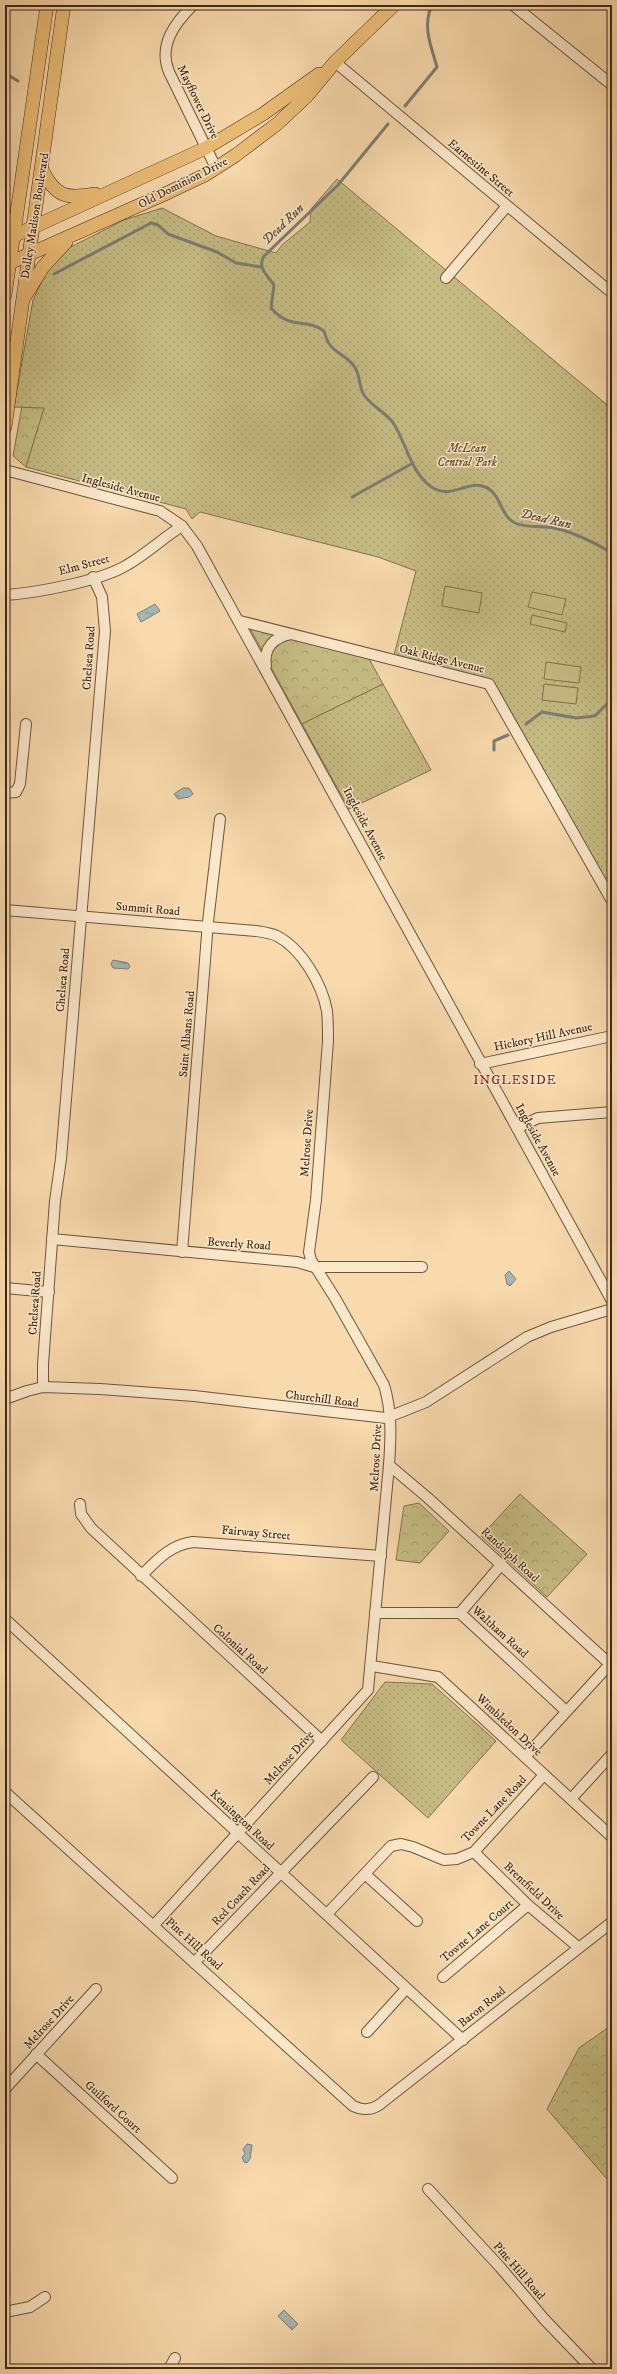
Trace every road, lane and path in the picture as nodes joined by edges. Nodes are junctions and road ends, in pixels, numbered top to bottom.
1 (46, 5) edge
2 (64, 5) edge
3 (193, 5) edge
4 (394, 5) edge
5 (513, 5) edge
6 (335, 62) junction
7 (612, 85) edge
8 (206, 148) junction
9 (216, 168) junction
10 (42, 170) junction
11 (111, 192) junction
12 (508, 206) junction
13 (33, 228) junction
14 (72, 236) junction
15 (9, 238) edge
16 (28, 255) junction
17 (7, 264) edge
18 (446, 278) dead end
19 (612, 293) edge
20 (5, 295) edge
21 (22, 303) junction
22 (5, 427) edge
23 (5, 470) edge
24 (182, 526) junction
25 (94, 578) junction
26 (5, 595) edge
27 (240, 621) junction
28 (292, 634) junction
29 (267, 670) junction
30 (26, 724) dead end
31 (5, 793) edge
32 (220, 819) dead end
33 (612, 901) edge
34 (5, 910) edge
35 (82, 916) junction
36 (209, 927) junction
37 (286, 942) joint
38 (612, 1036) edge
39 (480, 1064) junction
40 (612, 1112) edge
41 (516, 1128) junction
42 (52, 1240) junction
43 (182, 1252) junction
44 (314, 1267) junction
45 (422, 1267) dead end
46 (5, 1288) edge
47 (49, 1292) junction
48 (612, 1301) edge
49 (612, 1309) edge
50 (43, 1387) junction
51 (5, 1400) edge
52 (391, 1417) junction
53 (389, 1465) junction
54 (80, 1504) dead end
55 (381, 1556) junction
56 (501, 1565) junction
57 (141, 1576) junction
58 (375, 1613) junction
59 (460, 1613) junction
60 (5, 1619) edge
61 (611, 1665) edge
62 (372, 1666) junction
63 (566, 1711) junction
64 (322, 1741) junction
65 (612, 1754) edge
66 (525, 1757) junction
67 (544, 1775) junction
68 (373, 1777) dead end
69 (5, 1792) edge
70 (571, 1798) junction
71 (237, 1834) junction
72 (612, 1837) edge
73 (474, 1852) junction
74 (280, 1873) junction
75 (365, 1874) junction
76 (528, 1905) junction
77 (327, 1914) junction
78 (417, 1921) dead end
79 (612, 1922) edge
80 (154, 1925) junction
81 (578, 1948) junction
82 (194, 1963) junction
83 (443, 1977) dead end
84 (96, 1989) dead end
85 (406, 1989) junction
86 (367, 2032) dead end
87 (463, 2040) junction
88 (36, 2054) junction
89 (5, 2089) edge
90 (367, 2110) joint
91 (172, 2178) dead end
92 (428, 2189) dead end
93 (45, 2297) dead end
94 (5, 2312) edge
95 (175, 2358) dead end
96 (169, 2369) edge
97 (592, 2369) edge

1 - 15 main road, Dolley Madison Boulevard
2 - 10 main road, Dolley Madison Boulevard
3 - 8 street, Mayflower Drive
4 - 6 main road, Old Dominion Drive
5 - 7 street
6 - 8 main road, Old Dominion Drive
6 - 9 main road, Old Dominion Drive
6 - 12 street, Earnestine Street
8 - 9 street, Mayflower Drive
8 - 11 main road, Old Dominion Drive
9 - 14 main road, Old Dominion Drive
10 - 11 main road
10 - 13 main road, Dolley Madison Boulevard
11 - 13 main road, Old Dominion Drive
12 - 18 street
12 - 19 street, Earnestine Street
13 - 15 main road, Old Dominion Drive
13 - 16 main road, Dolley Madison Boulevard
14 - 16 main road, Old Dominion Drive
14 - 21 main road
15 - 17 main road, Dolley Madison Boulevard
16 - 17 main road, Old Dominion Drive
16 - 21 main road, Dolley Madison Boulevard
17 - 20 main road, Dolley Madison Boulevard
21 - 22 main road, Dolley Madison Boulevard
23 - 24 street, Ingleside Avenue
24 - 25 street, Elm Street
24 - 27 street, Ingleside Avenue
25 - 26 street, Elm Street
25 - 35 street, Chelsea Road
27 - 28 street, Oak Ridge Avenue
27 - 29 street, Ingleside Avenue
28 - 29 street
28 - 33 street, Oak Ridge Avenue
29 - 39 street, Ingleside Avenue
30 - 31 street
32 - 36 street, Saint Albans Road
34 - 35 street, Summit Road
35 - 36 street, Summit Road
35 - 42 street, Chelsea Road
36 - 37 street, Summit Road
36 - 43 street, Saint Albans Road
37 - 44 street, Melrose Drive
38 - 39 street, Hickory Hill Avenue
39 - 41 street, Ingleside Avenue
40 - 41 street
41 - 48 street, Ingleside Avenue
42 - 43 street, Beverly Road
42 - 47 street, Chelsea Road
43 - 44 street, Beverly Road
44 - 45 street, Beverly Road
44 - 52 street, Melrose Drive
46 - 47 street
47 - 50 street, Chelsea Road
49 - 52 street, Churchill Road
50 - 51 street, Churchill Road
50 - 52 street, Churchill Road
52 - 53 street, Melrose Drive
53 - 55 street, Melrose Drive
53 - 56 street, Randolph Road
54 - 57 street, Colonial Road
55 - 57 street, Fairway Street
55 - 58 street, Melrose Drive
56 - 59 street
56 - 61 street, Randolph Road
57 - 64 street, Colonial Road
58 - 59 street, Waltham Road
58 - 62 street, Melrose Drive
59 - 63 street, Waltham Road
60 - 71 street, Kensington Road
61 - 63 street, Towne Lane Road
62 - 64 street, Melrose Drive
62 - 66 street, Wimbledon Drive
63 - 66 street, Towne Lane Road
64 - 71 street, Melrose Drive
65 - 70 street
66 - 67 street, Wimbledon Drive
67 - 70 street, Wimbledon Drive
67 - 73 street, Towne Lane Road
68 - 74 street, Red Coach Road
69 - 80 street, Pine Hill Road
70 - 72 street, Wimbledon Drive
71 - 74 street, Kensington Road
71 - 80 street, Melrose Drive
73 - 75 street, Towne Lane Road
73 - 76 street, Brentfield Drive
74 - 77 street, Kensington Road
74 - 82 street, Red Coach Road
75 - 77 street, Towne Lane Road
75 - 78 street
76 - 81 street, Brentfield Drive
76 - 83 street, Towne Lane Court
77 - 85 street, Kensington Road
79 - 81 street, Baron Road
80 - 82 street, Pine Hill Road
81 - 87 street, Baron Road
82 - 90 street, Pine Hill Road
84 - 88 street, Melrose Drive
85 - 86 street
85 - 87 street, Kensington Road
87 - 90 street, Baron Road
88 - 89 street, Melrose Drive
88 - 91 street, Guilford Court
92 - 97 street, Pine Hill Road
93 - 94 street
95 - 96 street

